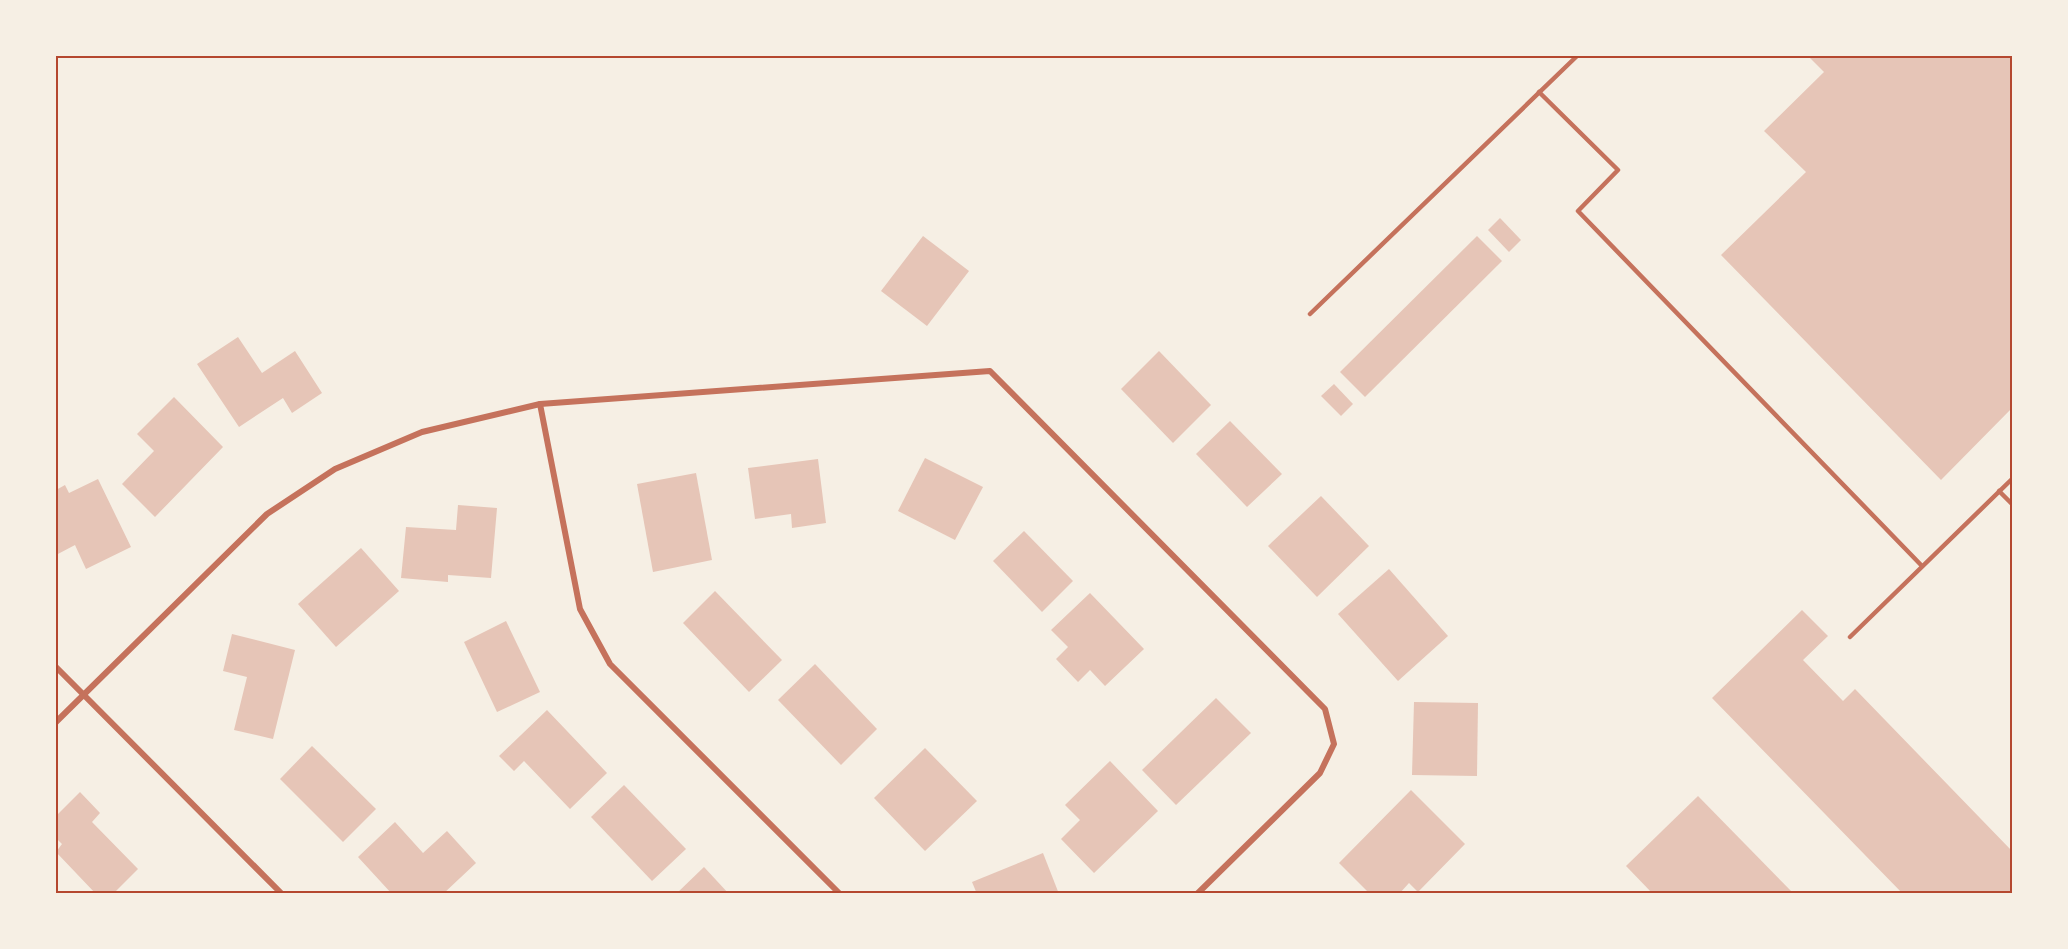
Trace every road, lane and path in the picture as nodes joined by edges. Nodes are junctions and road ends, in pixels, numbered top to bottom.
1 (1577, 56) edge
2 (1539, 92) junction
3 (1310, 314) dead end
4 (540, 404) junction
5 (2013, 479) edge
6 (1999, 491) junction
7 (2013, 504) edge
8 (1922, 566) junction
9 (1850, 637) dead end
10 (56, 667) edge
11 (84, 694) junction
12 (56, 722) edge
13 (282, 894) edge
14 (840, 894) edge
15 (1197, 894) edge

1 - 2 lane
2 - 3 lane
2 - 8 lane
4 - 11 street
4 - 14 street
4 - 15 street
5 - 6 lane
6 - 7 lane
6 - 8 lane
8 - 9 lane
10 - 11 street
11 - 12 street
11 - 13 street

